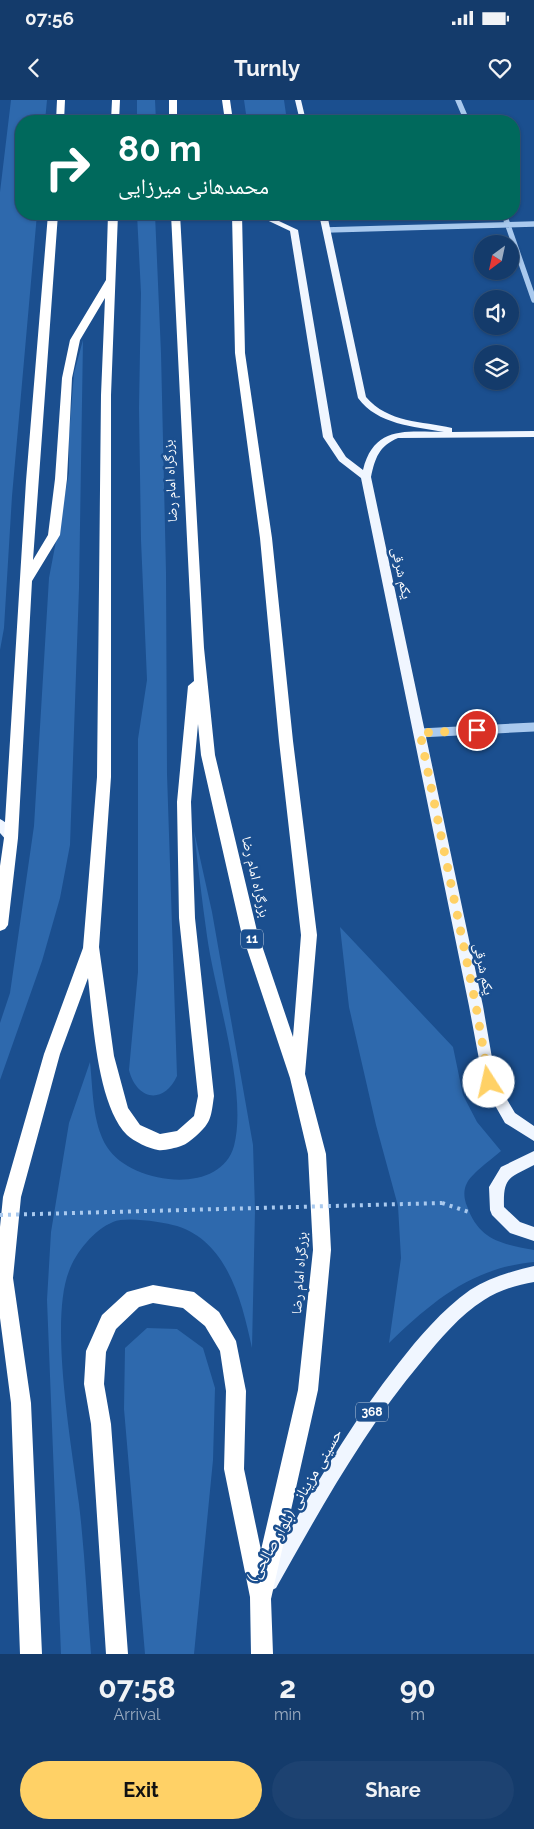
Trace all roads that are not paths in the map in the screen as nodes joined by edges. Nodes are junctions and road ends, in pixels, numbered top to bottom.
1 (61, 100) edge
2 (116, 100) edge
3 (173, 100) edge
4 (226, 100) edge
5 (298, 100) edge
6 (458, 100) edge
7 (60, 115) edge
8 (115, 115) edge
9 (173, 115) edge
10 (228, 115) edge
11 (302, 115) edge
12 (464, 115) edge
13 (53, 220) edge
14 (113, 220) edge
15 (175, 220) edge
16 (237, 220) edge
17 (272, 220) edge
18 (324, 220) edge
19 (506, 220) edge
20 (534, 224) edge
21 (508, 225) junction
22 (326, 230) junction
23 (111, 280) junction
24 (534, 300) edge
25 (534, 434) edge
26 (481, 436) junction
27 (366, 477) junction
28 (28, 579) junction
29 (198, 648) junction
30 (534, 727) edge
31 (420, 733) junction
32 (0, 824) edge
33 (11, 838) junction
34 (0, 925) edge
35 (92, 948) junction
36 (298, 1078) junction
37 (534, 1134) edge
38 (534, 1158) edge
39 (534, 1234) edge
40 (534, 1274) edge
41 (260, 1599) junction
42 (31, 1654) edge
43 (117, 1654) edge
44 (262, 1654) edge

1 - 7 highway
2 - 8 highway
3 - 9 highway
4 - 10 highway
5 - 11 main road
6 - 12 street
13 - 28 highway
14 - 23 highway
15 - 29 highway, بزرگراه امام رضا / 11
16 - 36 highway
17 - 27 main road
18 - 22 main road
19 - 21 street
20 - 21 street
21 - 22 street
21 - 24 street
22 - 26 main road
23 - 28 highway
23 - 35 highway
25 - 26 main road
26 - 27 main road, یکم شرقی
27 - 31 main road, یکم شرقی
28 - 33 highway
29 - 35 highway
29 - 36 highway, بزرگراه امام رضا / 11
30 - 31 street
31 - 37 main road, یکم شرقی
32 - 33 main road
33 - 34 highway
35 - 42 highway
36 - 41 highway, بزرگراه امام رضا / 11
38 - 39 main road
40 - 41 main road, حسینی مزینانی (بلوار صالحی) / 368
41 - 43 highway
41 - 44 highway, بزرگراه امام رضا / 11

